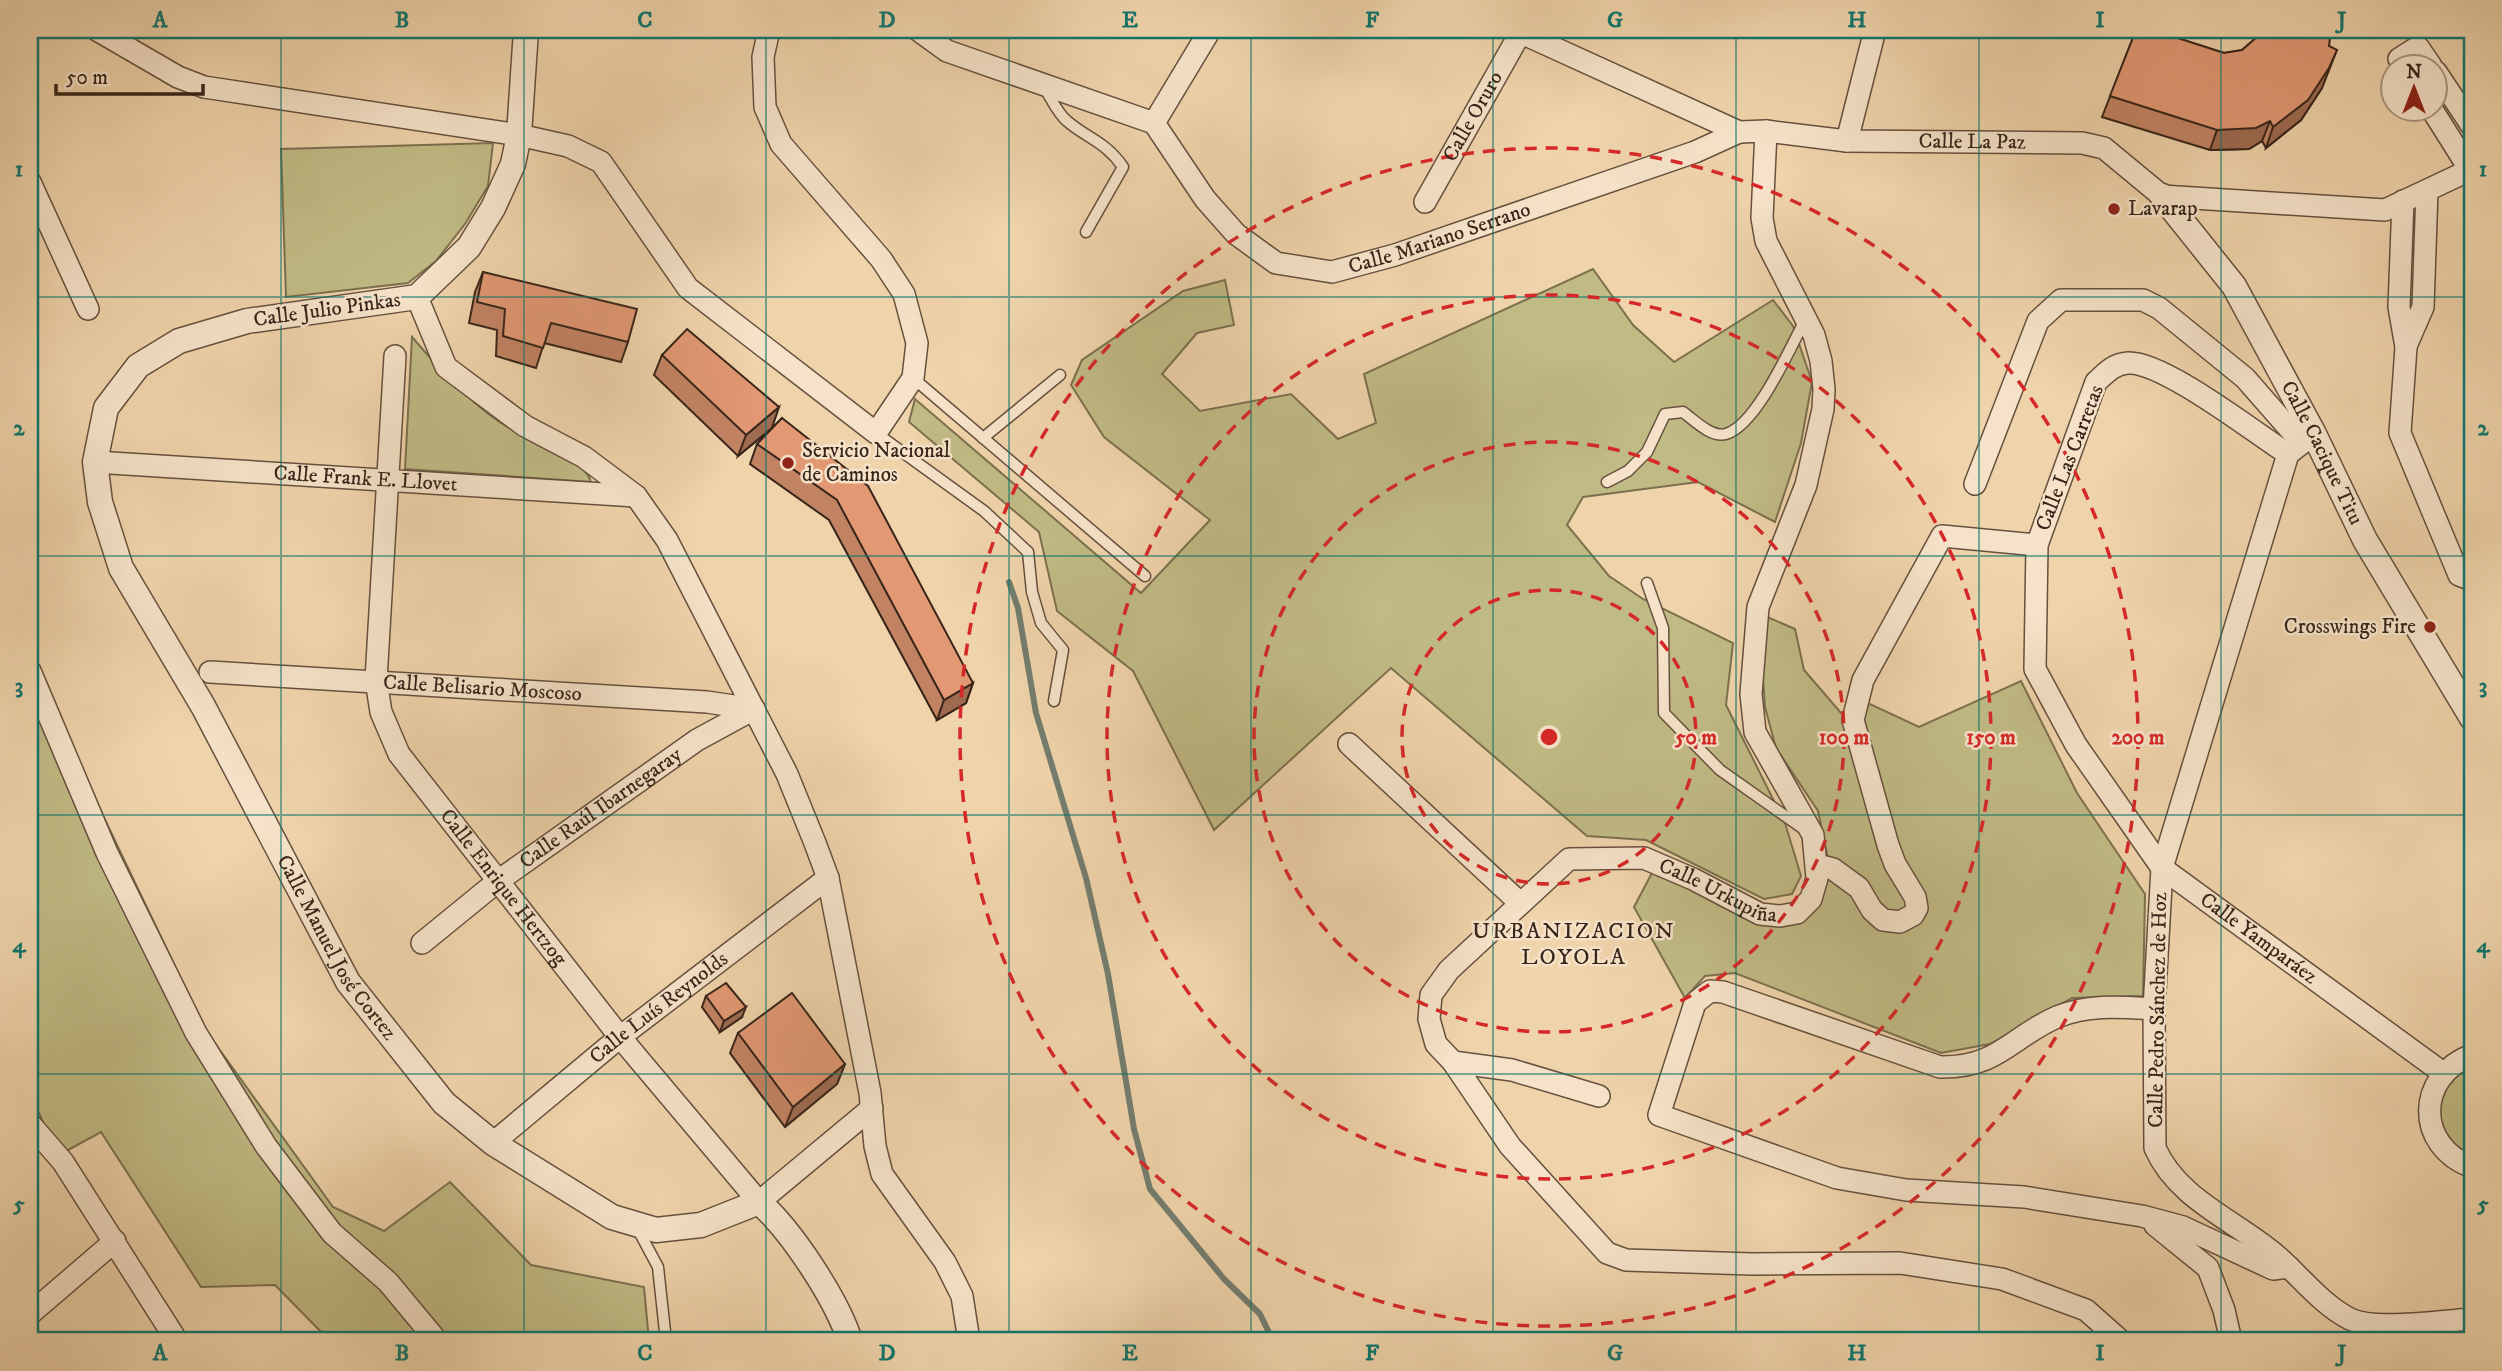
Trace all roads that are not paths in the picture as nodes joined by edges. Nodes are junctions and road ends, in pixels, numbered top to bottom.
1 (97, 30) edge
2 (526, 30) edge
3 (769, 30) edge
4 (918, 30) edge
5 (1210, 30) edge
6 (1875, 30) edge
7 (1519, 31) edge
8 (1043, 86) junction
9 (2450, 94) edge
10 (2440, 122) edge
11 (1153, 123) junction
12 (2472, 126) edge
13 (1766, 131) junction
14 (1739, 132) junction
15 (519, 135) junction
16 (1846, 141) junction
17 (2471, 169) edge
18 (30, 181) edge
19 (2427, 191) junction
20 (2162, 196) junction
21 (2403, 201) junction
22 (1425, 202) dead end
23 (1086, 232) dead end
24 (417, 297) junction
25 (88, 309) dead end
26 (1806, 318) junction
27 (2406, 347) junction
28 (395, 356) dead end
29 (1060, 375) dead end
30 (913, 378) junction
31 (877, 433) junction
32 (983, 438) junction
33 (2301, 443) junction
34 (95, 462) junction
35 (388, 480) junction
36 (1607, 482) dead end
37 (1975, 484) dead end
38 (636, 496) junction
39 (2037, 545) junction
40 (1144, 576) dead end
41 (2472, 580) edge
42 (1647, 583) dead end
43 (30, 671) edge
44 (211, 672) dead end
45 (376, 680) junction
46 (1054, 701) dead end
47 (754, 709) junction
48 (2472, 718) edge
49 (1349, 744) dead end
50 (1813, 835) junction
51 (1817, 864) junction
52 (2162, 868) junction
53 (828, 878) junction
54 (498, 881) junction
55 (1519, 902) junction
56 (422, 943) dead end
57 (2154, 1009) junction
58 (620, 1037) junction
59 (2472, 1055) edge
60 (1452, 1062) junction
61 (2443, 1073) junction
62 (1599, 1096) dead end
63 (872, 1108) junction
64 (30, 1124) edge
65 (493, 1143) junction
66 (2472, 1167) edge
67 (759, 1202) junction
68 (2143, 1216) junction
69 (635, 1224) junction
70 (115, 1241) junction
71 (2288, 1267) junction
72 (30, 1314) edge
73 (2472, 1319) edge
74 (177, 1341) edge
75 (437, 1341) edge
76 (666, 1341) edge
77 (850, 1341) edge
78 (969, 1341) edge
79 (2121, 1341) edge
80 (2231, 1341) edge

1 - 15 street
2 - 15 street, Calle Julio Pinkas
3 - 30 street
4 - 8 street
5 - 11 street
6 - 16 street
7 - 14 street, Calle La Paz
7 - 22 street, Calle Oruro
8 - 11 street
8 - 23 lane
9 - 12 street
10 - 17 street
11 - 14 street, Calle Mariano Serrano
13 - 14 street, Calle La Paz
13 - 16 street, Calle La Paz
13 - 26 street, Calle Urkupiña
15 - 24 street, Calle Julio Pinkas
15 - 31 street
16 - 20 street, Calle La Paz
17 - 19 street
18 - 25 street
19 - 21 street
19 - 27 street
20 - 21 street
20 - 33 street, Calle Cacique Titu
21 - 27 street
24 - 34 street, Calle Julio Pinkas
24 - 38 street
26 - 36 lane
26 - 50 street, Calle Urkupiña
27 - 41 street
28 - 35 street, Calle Enrique Hertzog
29 - 32 lane
30 - 31 street
30 - 32 lane
31 - 46 lane
32 - 40 lane
33 - 37 street
33 - 39 street, Calle Las Carretas
33 - 48 street, Calle Cacique Titu
33 - 52 street, Calle Pedro Sánchez de Hoz
34 - 35 street, Calle Frank E. Llovet
34 - 65 street, Calle Manuel José Cortez
35 - 38 street, Calle Frank E. Llovet
35 - 45 street, Calle Enrique Hertzog
38 - 47 street
39 - 51 street
39 - 52 street, Calle Yamparáez
42 - 50 lane
43 - 75 street
44 - 45 street, Calle Belisario Moscoso
45 - 47 street, Calle Belisario Moscoso
45 - 54 street, Calle Enrique Hertzog
47 - 53 street
47 - 54 street, Calle Raúl Ibarnegaray
49 - 55 street
50 - 51 street, Calle Urkupiña
51 - 55 street, Calle Urkupiña
52 - 57 street, Calle Pedro Sánchez de Hoz
52 - 61 street, Calle Yamparáez
53 - 58 street, Calle Luís Reynolds
53 - 63 street
54 - 56 street, Calle Raúl Ibarnegaray
54 - 58 street, Calle Enrique Hertzog
55 - 60 street, Calle Urkupiña
57 - 68 street
57 - 71 street, Calle Pedro Sánchez de Hoz
58 - 65 street, Calle Luís Reynolds
58 - 67 street, Calle Enrique Hertzog
59 - 61 street
60 - 62 street
60 - 79 street
61 - 66 street
63 - 67 street
63 - 78 street
64 - 70 street
65 - 69 street, Calle Manuel José Cortez
67 - 69 street, Calle Manuel José Cortez
67 - 77 street, Calle Enrique Hertzog
68 - 71 street
68 - 80 street
69 - 76 lane
70 - 72 street
70 - 74 street
71 - 73 street, Calle Pedro Sánchez de Hoz

